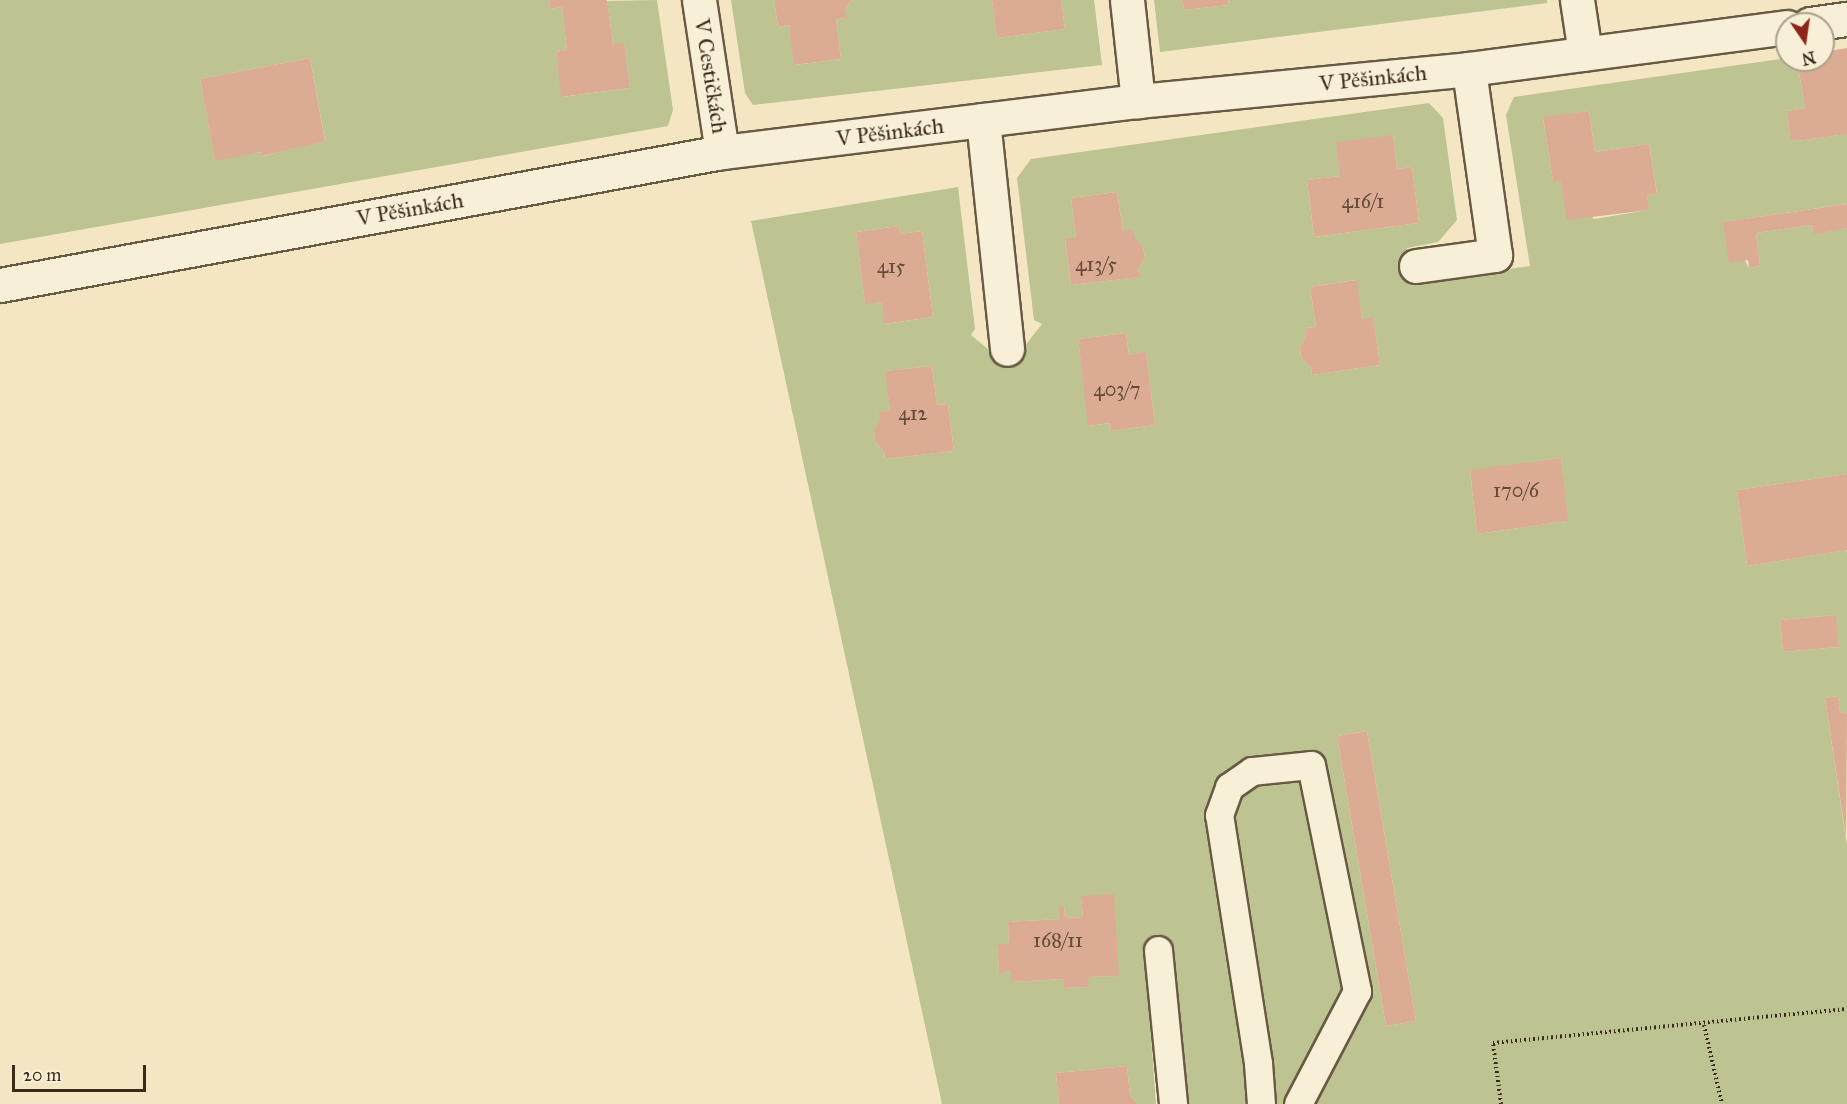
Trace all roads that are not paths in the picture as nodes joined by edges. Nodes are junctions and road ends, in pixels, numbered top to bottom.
1 (699, 0) edge
2 (1127, 0) edge
3 (1577, 0) edge
4 (1775, 29) edge
5 (1585, 53) junction
6 (1469, 69) junction
7 (1138, 101) junction
8 (983, 120) junction
9 (722, 152) junction
10 (1416, 266) dead end
11 (0, 285) edge
12 (1007, 349) dead end
13 (1158, 950) dead end
14 (1173, 1104) edge
15 (1261, 1104) edge
16 (1298, 1104) edge

1 - 9 street, V Cestičkách
2 - 7 street
3 - 5 street
4 - 5 street, V Pěšinkách
5 - 6 street, V Pěšinkách
6 - 7 street, V Pěšinkách
6 - 10 street
7 - 8 street, V Pěšinkách
8 - 9 street, V Pěšinkách
8 - 12 street
9 - 11 street, V Pěšinkách
13 - 14 lane
15 - 16 lane

